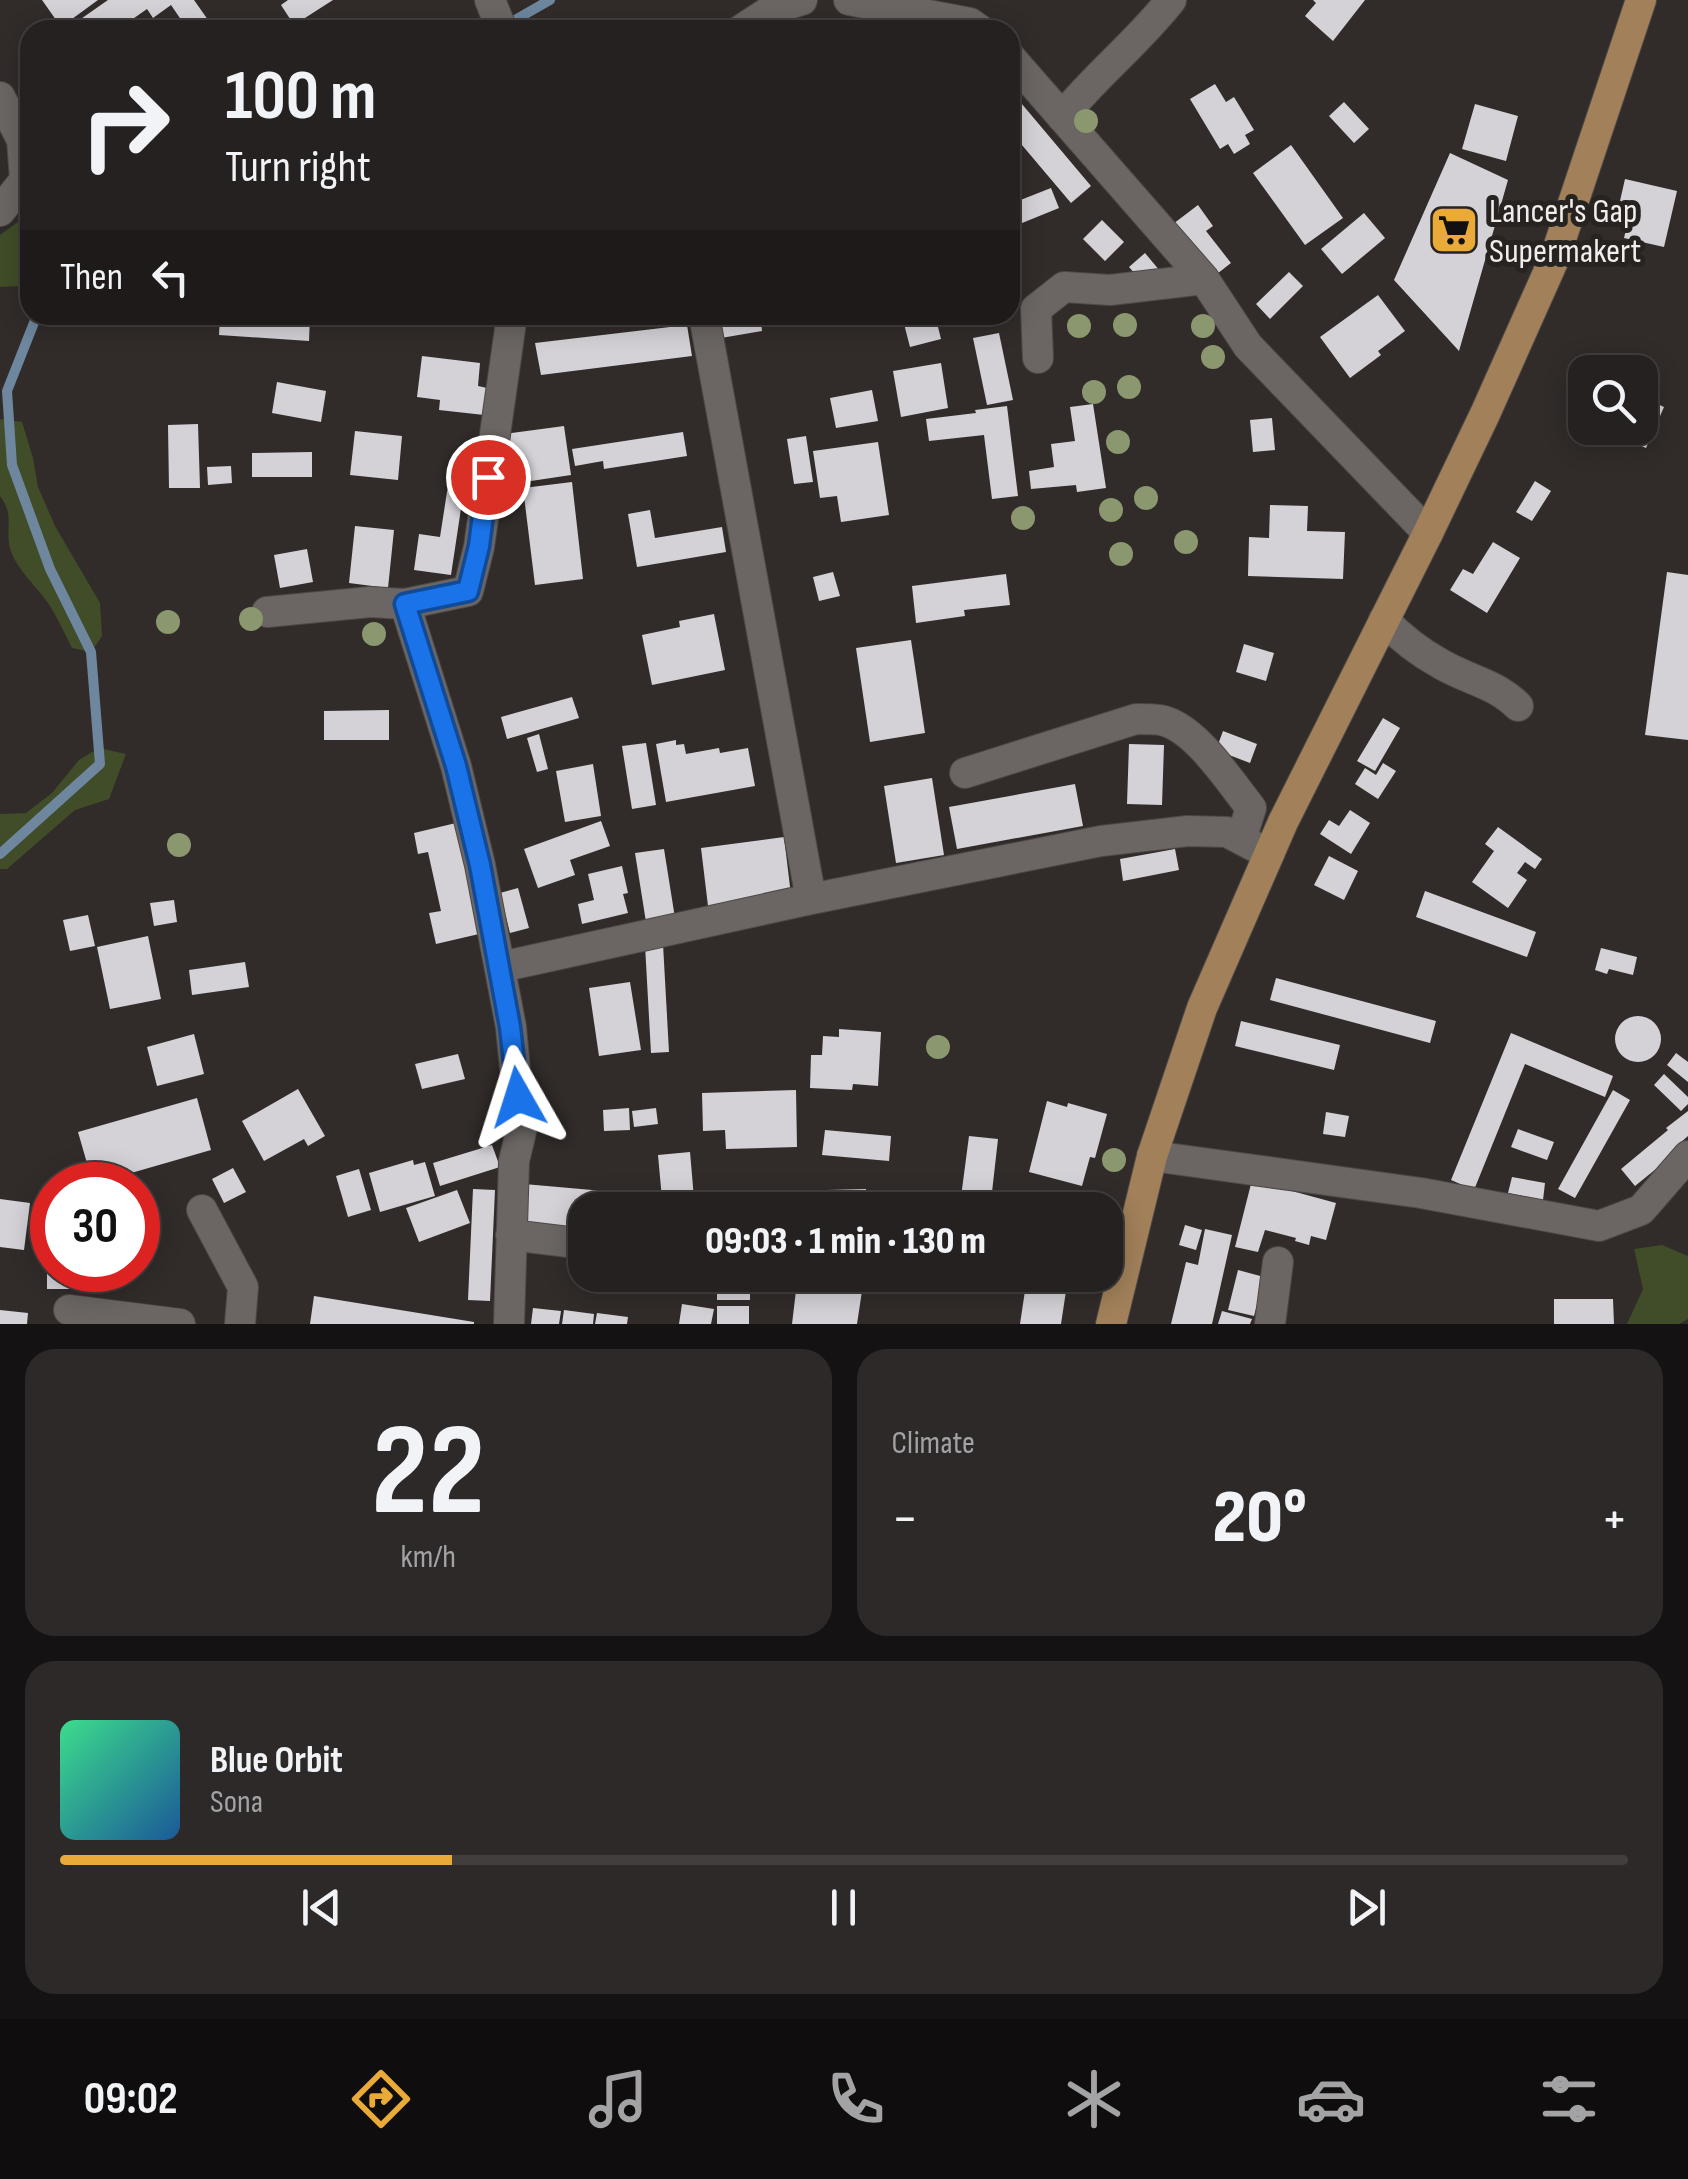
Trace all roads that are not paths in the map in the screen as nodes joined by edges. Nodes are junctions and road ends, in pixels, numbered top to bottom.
1 (802, 0) edge
2 (849, 0) edge
3 (1170, 0) edge
4 (1641, 0) edge
5 (978, 18) edge
6 (757, 20) edge
7 (1020, 68) edge
8 (0, 97) edge
9 (1062, 116) junction
10 (20, 136) edge
11 (20, 186) edge
12 (0, 210) edge
13 (1204, 279) junction
14 (511, 325) edge
15 (706, 325) edge
16 (1038, 358) dead end
17 (1428, 533) junction
18 (405, 604) junction
19 (267, 612) dead end
20 (1384, 620) junction
21 (1518, 706) dead end
22 (965, 774) dead end
23 (1240, 840) junction
24 (1269, 854) junction
25 (810, 899) junction
26 (500, 967) junction
27 (1152, 1156) junction
28 (1688, 1156) edge
29 (202, 1210) dead end
30 (510, 1235) junction
31 (568, 1242) edge
32 (1278, 1262) dead end
33 (70, 1310) dead end
34 (180, 1324) edge
35 (240, 1324) edge
36 (509, 1324) edge
37 (1110, 1324) edge
38 (1270, 1324) edge

1 - 6 street
2 - 5 street
3 - 9 street
4 - 17 main road
7 - 9 street
8 - 10 street
9 - 13 street
11 - 12 street
13 - 16 street
13 - 17 street
14 - 18 street
15 - 25 street
17 - 20 main road
18 - 19 street
18 - 26 street
20 - 21 street
20 - 24 main road
22 - 23 street
23 - 24 street
23 - 25 street
24 - 27 main road
25 - 26 street
26 - 30 street
27 - 28 street
27 - 37 main road
29 - 35 street
30 - 31 street
30 - 36 street
32 - 38 street
33 - 34 street

